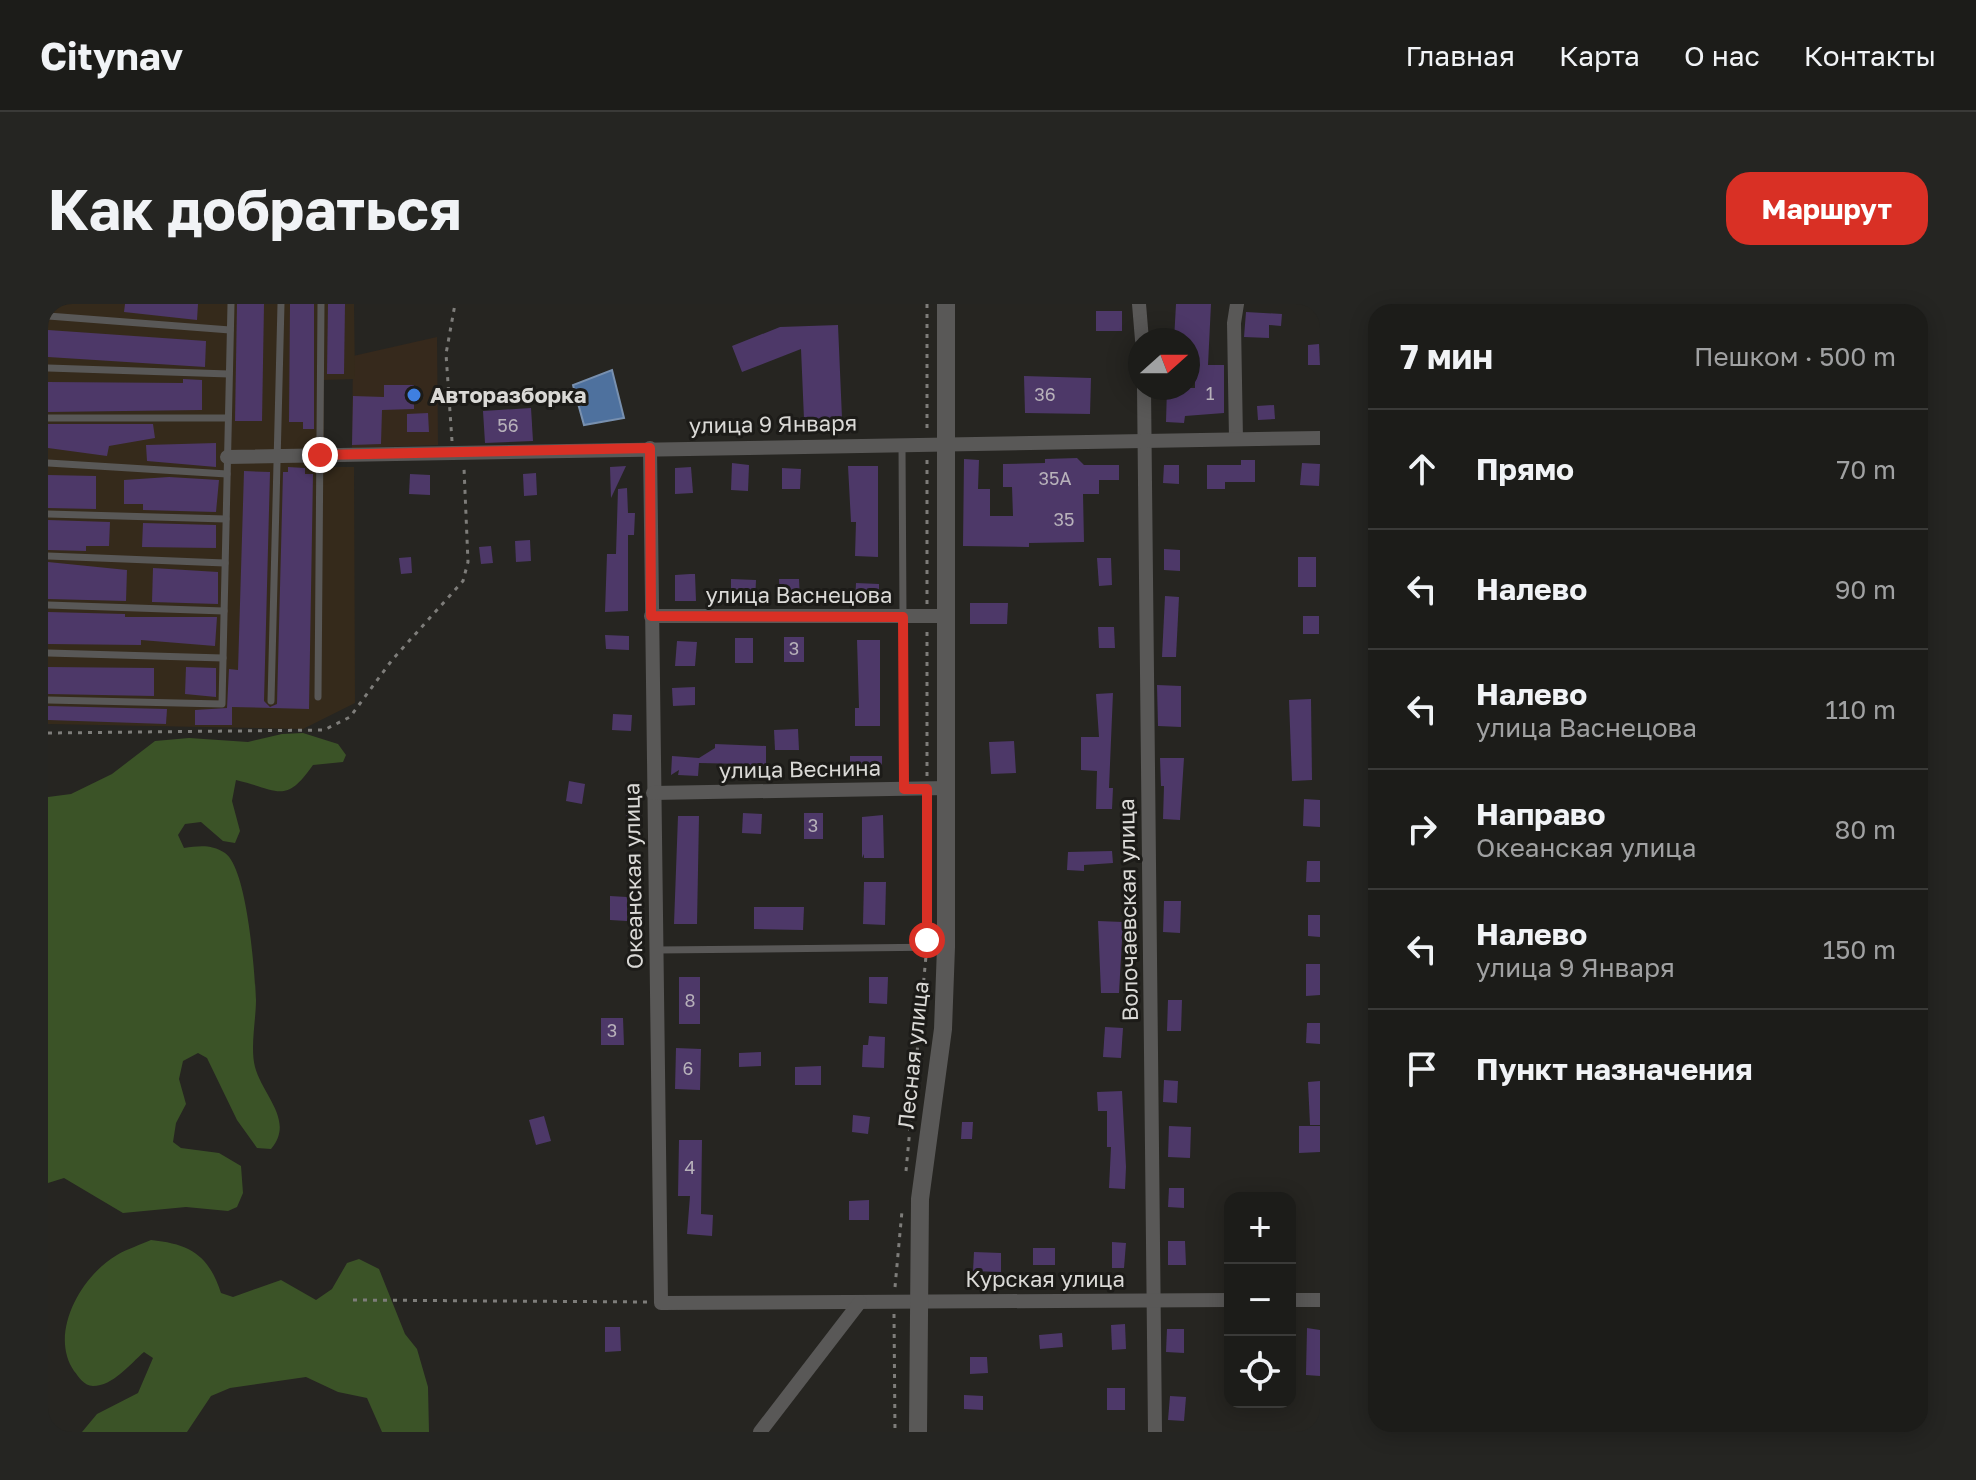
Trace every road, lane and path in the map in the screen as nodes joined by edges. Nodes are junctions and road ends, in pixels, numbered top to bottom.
1 (231, 304) edge
2 (281, 304) edge
3 (321, 304) edge
4 (455, 304) edge
5 (927, 304) edge
6 (946, 304) edge
7 (1139, 304) edge
8 (1237, 304) edge
9 (48, 316) edge
10 (1141, 328) edge
11 (230, 330) junction
12 (48, 368) edge
13 (229, 374) junction
14 (1144, 400) edge
15 (48, 418) edge
16 (228, 418) junction
17 (1320, 438) edge
18 (1236, 439) junction
19 (1145, 441) junction
20 (927, 443) junction
21 (946, 443) junction
22 (902, 444) junction
23 (650, 448) junction
24 (453, 453) junction
25 (320, 455) junction
26 (279, 456) junction
27 (227, 457) junction
28 (48, 463) edge
29 (227, 474) junction
30 (48, 514) edge
31 (226, 519) junction
32 (48, 556) edge
33 (225, 563) junction
34 (48, 605) edge
35 (224, 611) junction
36 (651, 616) junction
37 (927, 616) junction
38 (947, 616) junction
39 (903, 617) junction
40 (48, 653) edge
41 (223, 658) junction
42 (318, 697) dead end
43 (48, 700) edge
44 (271, 701) dead end
45 (947, 788) junction
46 (904, 789) junction
47 (927, 789) junction
48 (653, 793) junction
49 (937, 948) junction
50 (657, 950) junction
51 (905, 1184) dead end
52 (903, 1200) dead end
53 (353, 1300) dead end
54 (1153, 1300) junction
55 (1224, 1300) edge
56 (1296, 1300) edge
57 (1320, 1300) edge
58 (918, 1301) junction
59 (860, 1302) junction
60 (894, 1302) junction
61 (661, 1303) junction
62 (760, 1432) edge
63 (895, 1432) edge
64 (918, 1432) edge
65 (1155, 1432) edge

1 - 11 lane
2 - 26 lane
3 - 25 lane
4 - 24 path
5 - 20 path
6 - 21 street, Лесная улица
7 - 10 street
8 - 18 street
9 - 11 lane
11 - 13 lane
12 - 13 lane
13 - 16 lane
14 - 19 street, Волочаевская улица
15 - 16 lane
16 - 27 lane
17 - 18 street, улица 9 Января
18 - 19 street, улица 9 Января
19 - 21 street, улица 9 Января
19 - 54 street, Волочаевская улица
20 - 21 street, улица 9 Января
20 - 22 street, улица 9 Января
20 - 37 path
21 - 38 street, Лесная улица
22 - 23 street, улица 9 Января
22 - 39 lane
23 - 24 street, улица 9 Января
23 - 36 street, Океанская улица
24 - 25 street, улица 9 Января
25 - 26 street, улица 9 Января
25 - 42 lane
26 - 27 street, улица 9 Января
26 - 44 lane
27 - 29 lane
28 - 29 lane
29 - 31 lane
30 - 31 lane
31 - 33 lane
32 - 33 lane
33 - 35 lane
34 - 35 lane
35 - 41 lane
36 - 39 street, улица Васнецова
36 - 48 street, Океанская улица
37 - 38 street, улица Васнецова
37 - 39 street, улица Васнецова
37 - 47 path
38 - 45 street, Лесная улица
39 - 46 lane
40 - 41 lane
41 - 43 lane
45 - 47 street, улица Веснина
45 - 49 street, Лесная улица
46 - 47 street, улица Веснина
46 - 48 street, улица Веснина
47 - 49 path
48 - 50 street, Океанская улица
49 - 50 lane
49 - 51 path
49 - 58 street, Лесная улица
50 - 61 street, Океанская улица
52 - 60 path
53 - 61 path
54 - 55 street, Курская улица
54 - 58 street, Курская улица
54 - 65 street, Волочаевская улица
56 - 57 street
58 - 60 street, Курская улица
58 - 64 street, Лесная улица
59 - 60 street, Курская улица
59 - 61 street, Курская улица
59 - 62 street
60 - 63 path

